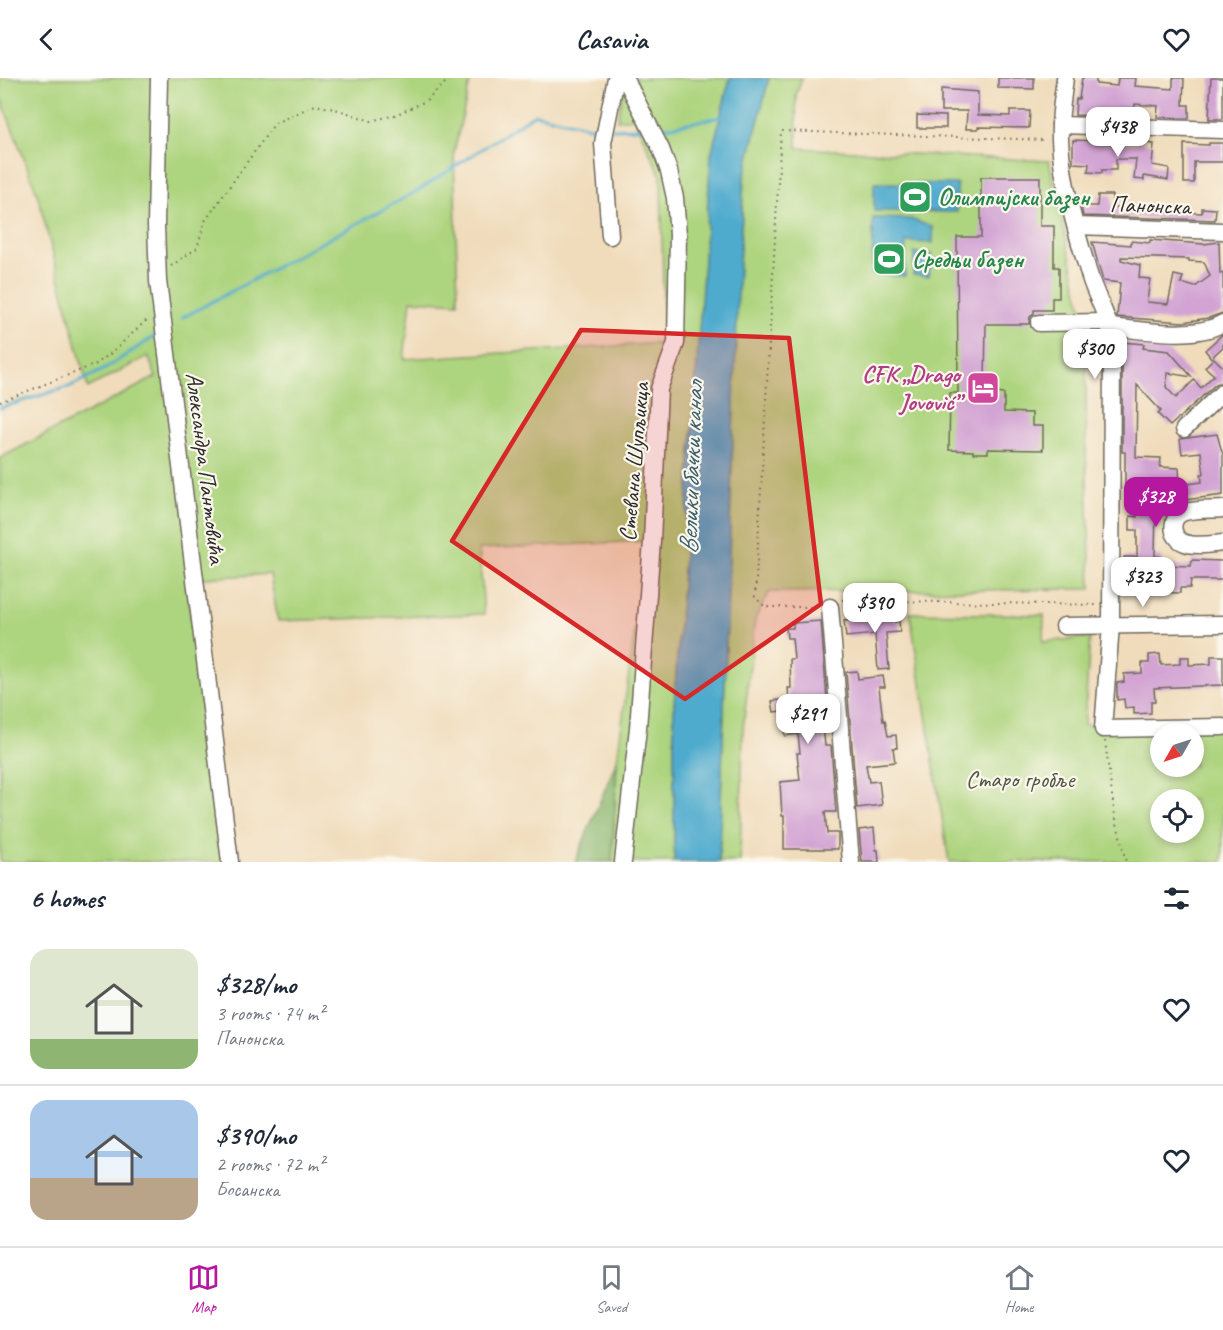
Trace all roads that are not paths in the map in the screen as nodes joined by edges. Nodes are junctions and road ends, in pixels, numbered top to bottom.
1 (159, 78) edge
2 (616, 78) edge
3 (625, 78) edge
4 (1065, 78) edge
5 (1223, 130) edge
6 (1060, 133) junction
7 (1076, 226) junction
8 (1223, 231) edge
9 (610, 236) dead end
10 (1039, 323) dead end
11 (1223, 323) edge
12 (1109, 324) junction
13 (1223, 392) edge
14 (1184, 429) dead end
15 (1223, 509) edge
16 (1223, 543) edge
17 (830, 607) road end
18 (1223, 624) edge
19 (1064, 626) dead end
20 (1111, 626) junction
21 (1223, 727) edge
22 (230, 862) edge
23 (622, 862) edge
24 (851, 862) edge

1 - 22 street, Александра Пантовића
2 - 9 street
3 - 23 street, Стевана Шупљикца
4 - 6 street, Панонска
5 - 6 street
6 - 7 street, Панонска
7 - 8 street, Панонска
7 - 12 street, Панонска
10 - 12 street
11 - 12 street
12 - 20 street, Панонска
13 - 14 street
15 - 16 street
17 - 24 street
18 - 20 street
19 - 20 street
20 - 21 street, Панонска

